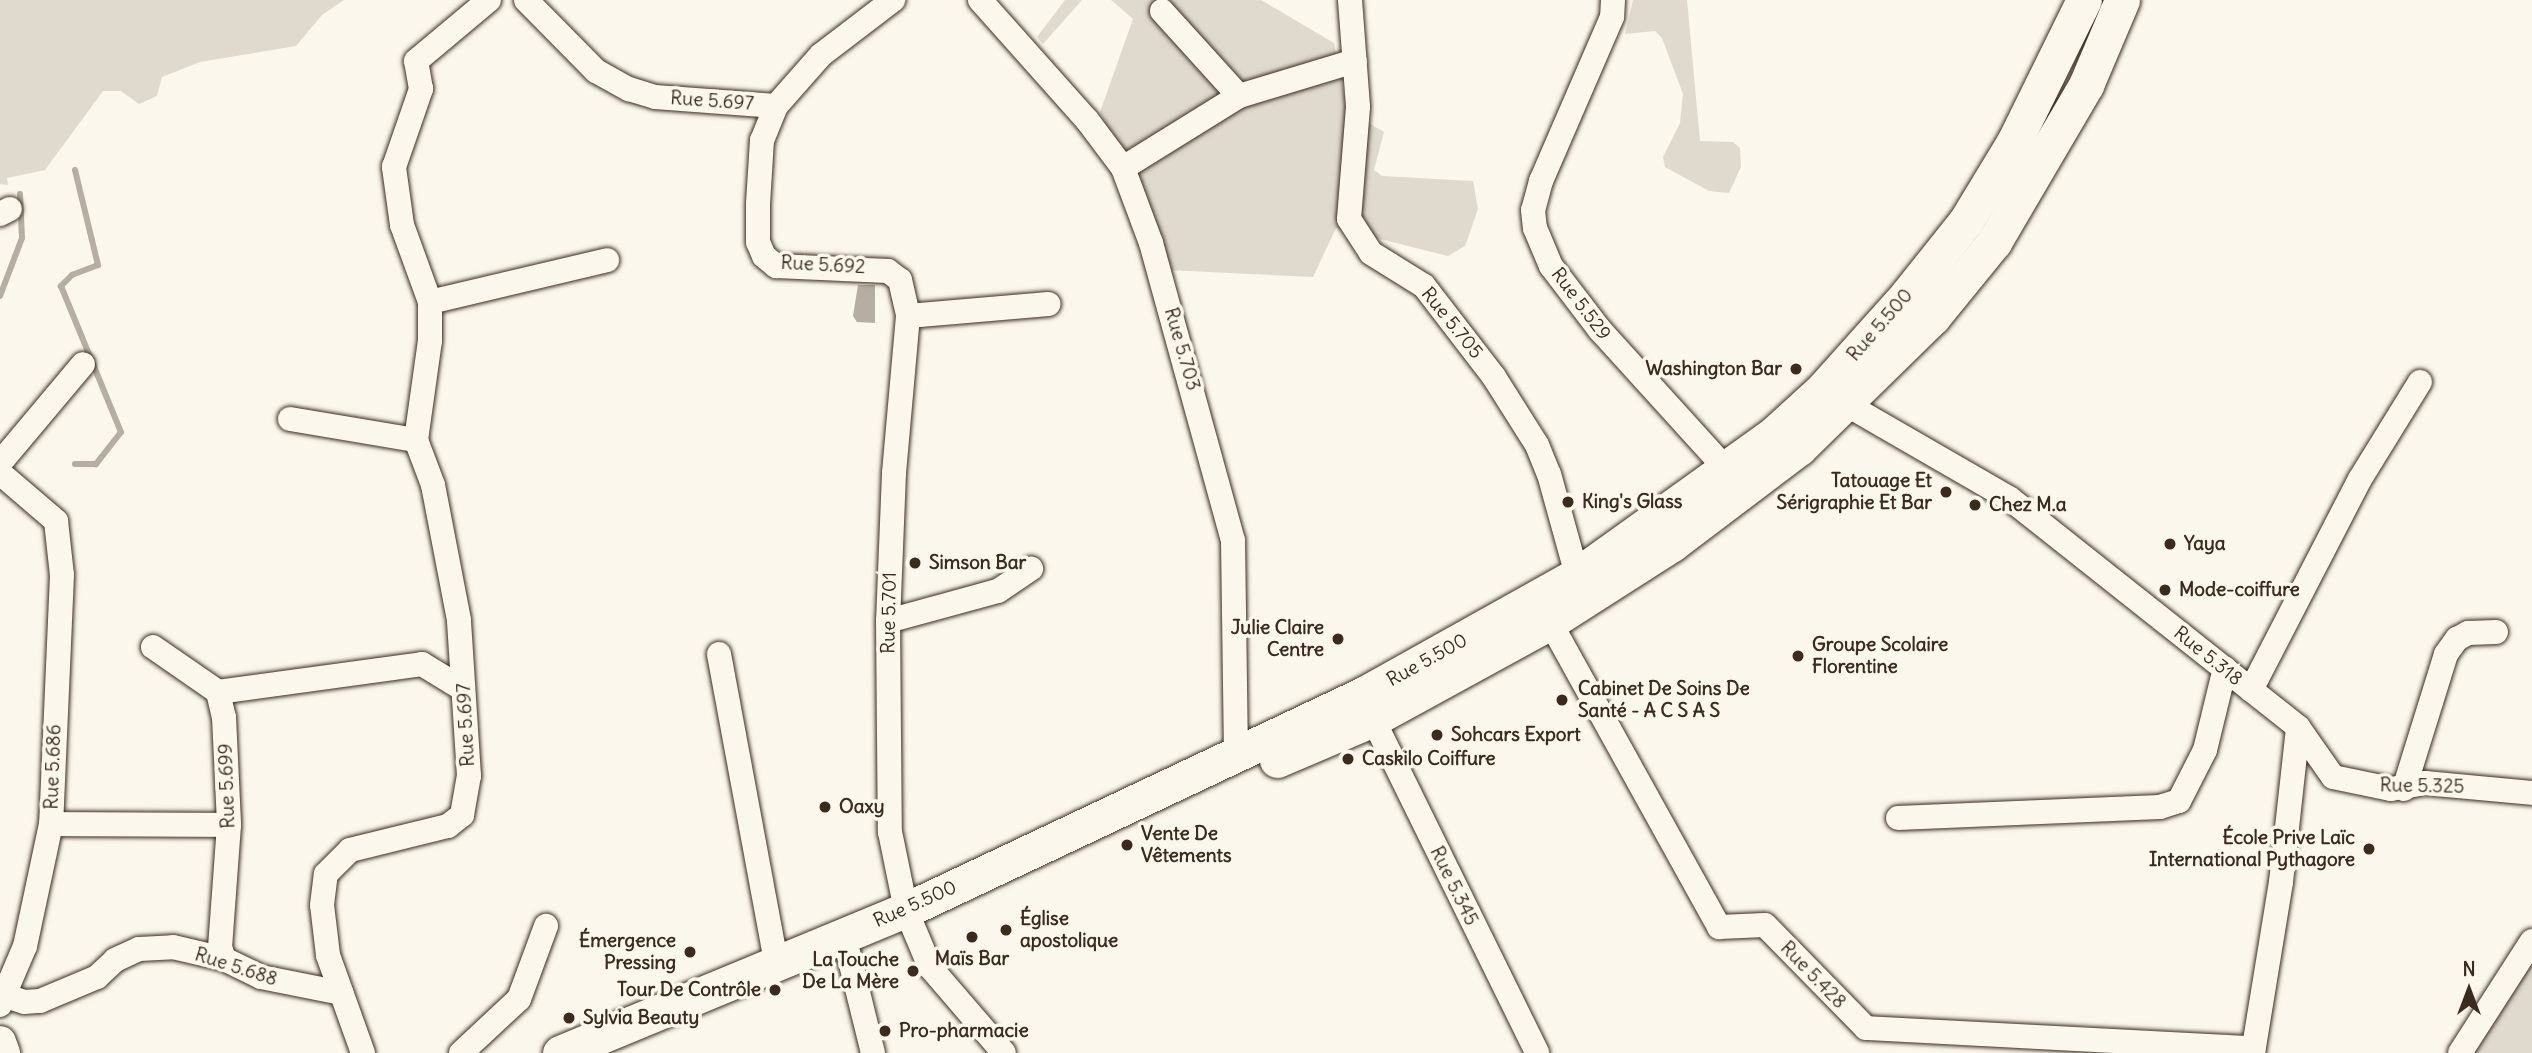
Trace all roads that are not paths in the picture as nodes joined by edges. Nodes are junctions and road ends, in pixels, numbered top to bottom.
1 (489, 0) edge
2 (526, 0) edge
3 (892, 0) edge
4 (981, 0) edge
5 (1350, 0) edge
6 (1612, 0) edge
7 (2084, 0) edge
8 (2122, 0) edge
9 (1162, 11) dead end
10 (1355, 61) junction
11 (1239, 96) junction
12 (776, 106) junction
13 (1123, 168) junction
14 (607, 260) dead end
15 (430, 302) junction
16 (1048, 303) dead end
17 (908, 316) junction
18 (83, 364) dead end
19 (2420, 382) dead end
20 (1833, 397) junction
21 (289, 419) dead end
22 (416, 440) junction
23 (0, 463) edge
24 (0, 472) edge
25 (1736, 481) junction
26 (1031, 569) dead end
27 (1577, 575) junction
28 (887, 621) junction
29 (1550, 622) junction
30 (2496, 632) dead end
31 (153, 647) dead end
32 (719, 654) dead end
33 (2225, 668) junction
34 (463, 689) junction
35 (2251, 690) junction
36 (218, 692) junction
37 (1373, 719) junction
38 (2298, 727) junction
39 (1236, 753) junction
40 (2404, 789) junction
41 (2532, 793) edge
42 (1898, 818) dead end
43 (51, 824) junction
44 (229, 825) junction
45 (908, 917) junction
46 (546, 926) dead end
47 (2532, 941) edge
48 (848, 952) junction
49 (224, 959) junction
50 (776, 962) junction
51 (341, 993) junction
52 (3, 1001) edge
53 (0, 1042) edge
54 (2253, 1051) edge
55 (4, 1053) edge
56 (363, 1053) edge
57 (461, 1053) edge
58 (560, 1053) edge
59 (611, 1053) edge
60 (873, 1053) edge
61 (1004, 1053) edge
62 (1537, 1053) edge
63 (2460, 1053) edge

1 - 15 street, Rue 5.697
2 - 12 street, Rue 5.697
3 - 12 street, Rue 5.697
4 - 13 street, Rue 5.703
5 - 10 street, Rue 5.705
6 - 25 street, Rue 5.529
7 - 20 main road, Rue 5.500
8 - 20 main road, Rue 5.500
9 - 11 street
10 - 11 street
10 - 27 street, Rue 5.705
11 - 13 street
12 - 17 street, Rue 5.692
13 - 39 street, Rue 5.703
14 - 15 street
15 - 22 street, Rue 5.697
16 - 17 street
17 - 28 street, Rue 5.701
18 - 23 street
19 - 35 street
20 - 25 main road, Rue 5.500
20 - 33 street, Rue 5.318
21 - 22 street
22 - 34 street, Rue 5.697
24 - 43 street, Rue 5.686
25 - 27 main road, Rue 5.500
25 - 29 main road, Rue 5.500
26 - 28 street
27 - 39 main road, Rue 5.500
28 - 45 street, Rue 5.701
29 - 37 main road, Rue 5.500
29 - 54 street, Rue 5.428
30 - 40 street
31 - 36 street
32 - 50 street
33 - 35 street, Rue 5.318
33 - 42 street
34 - 36 street
34 - 51 street, Rue 5.697
35 - 38 street, Rue 5.318
36 - 44 street, Rue 5.699
37 - 45 main road, Rue 5.500
37 - 62 street, Rue 5.345
38 - 40 street, Rue 5.325
38 - 54 street
39 - 45 main road, Rue 5.500
40 - 41 street, Rue 5.325
43 - 44 street
43 - 52 street, Rue 5.686
44 - 49 street, Rue 5.699
45 - 48 main road, Rue 5.500
45 - 50 main road, Rue 5.500
45 - 61 street, Rue 5.701
46 - 57 street
47 - 63 street
48 - 59 main road, Rue 5.500
48 - 60 street
49 - 51 street, Rue 5.688
49 - 52 street, Rue 5.688
50 - 58 main road, Rue 5.500
51 - 56 street, Rue 5.697
53 - 55 street

